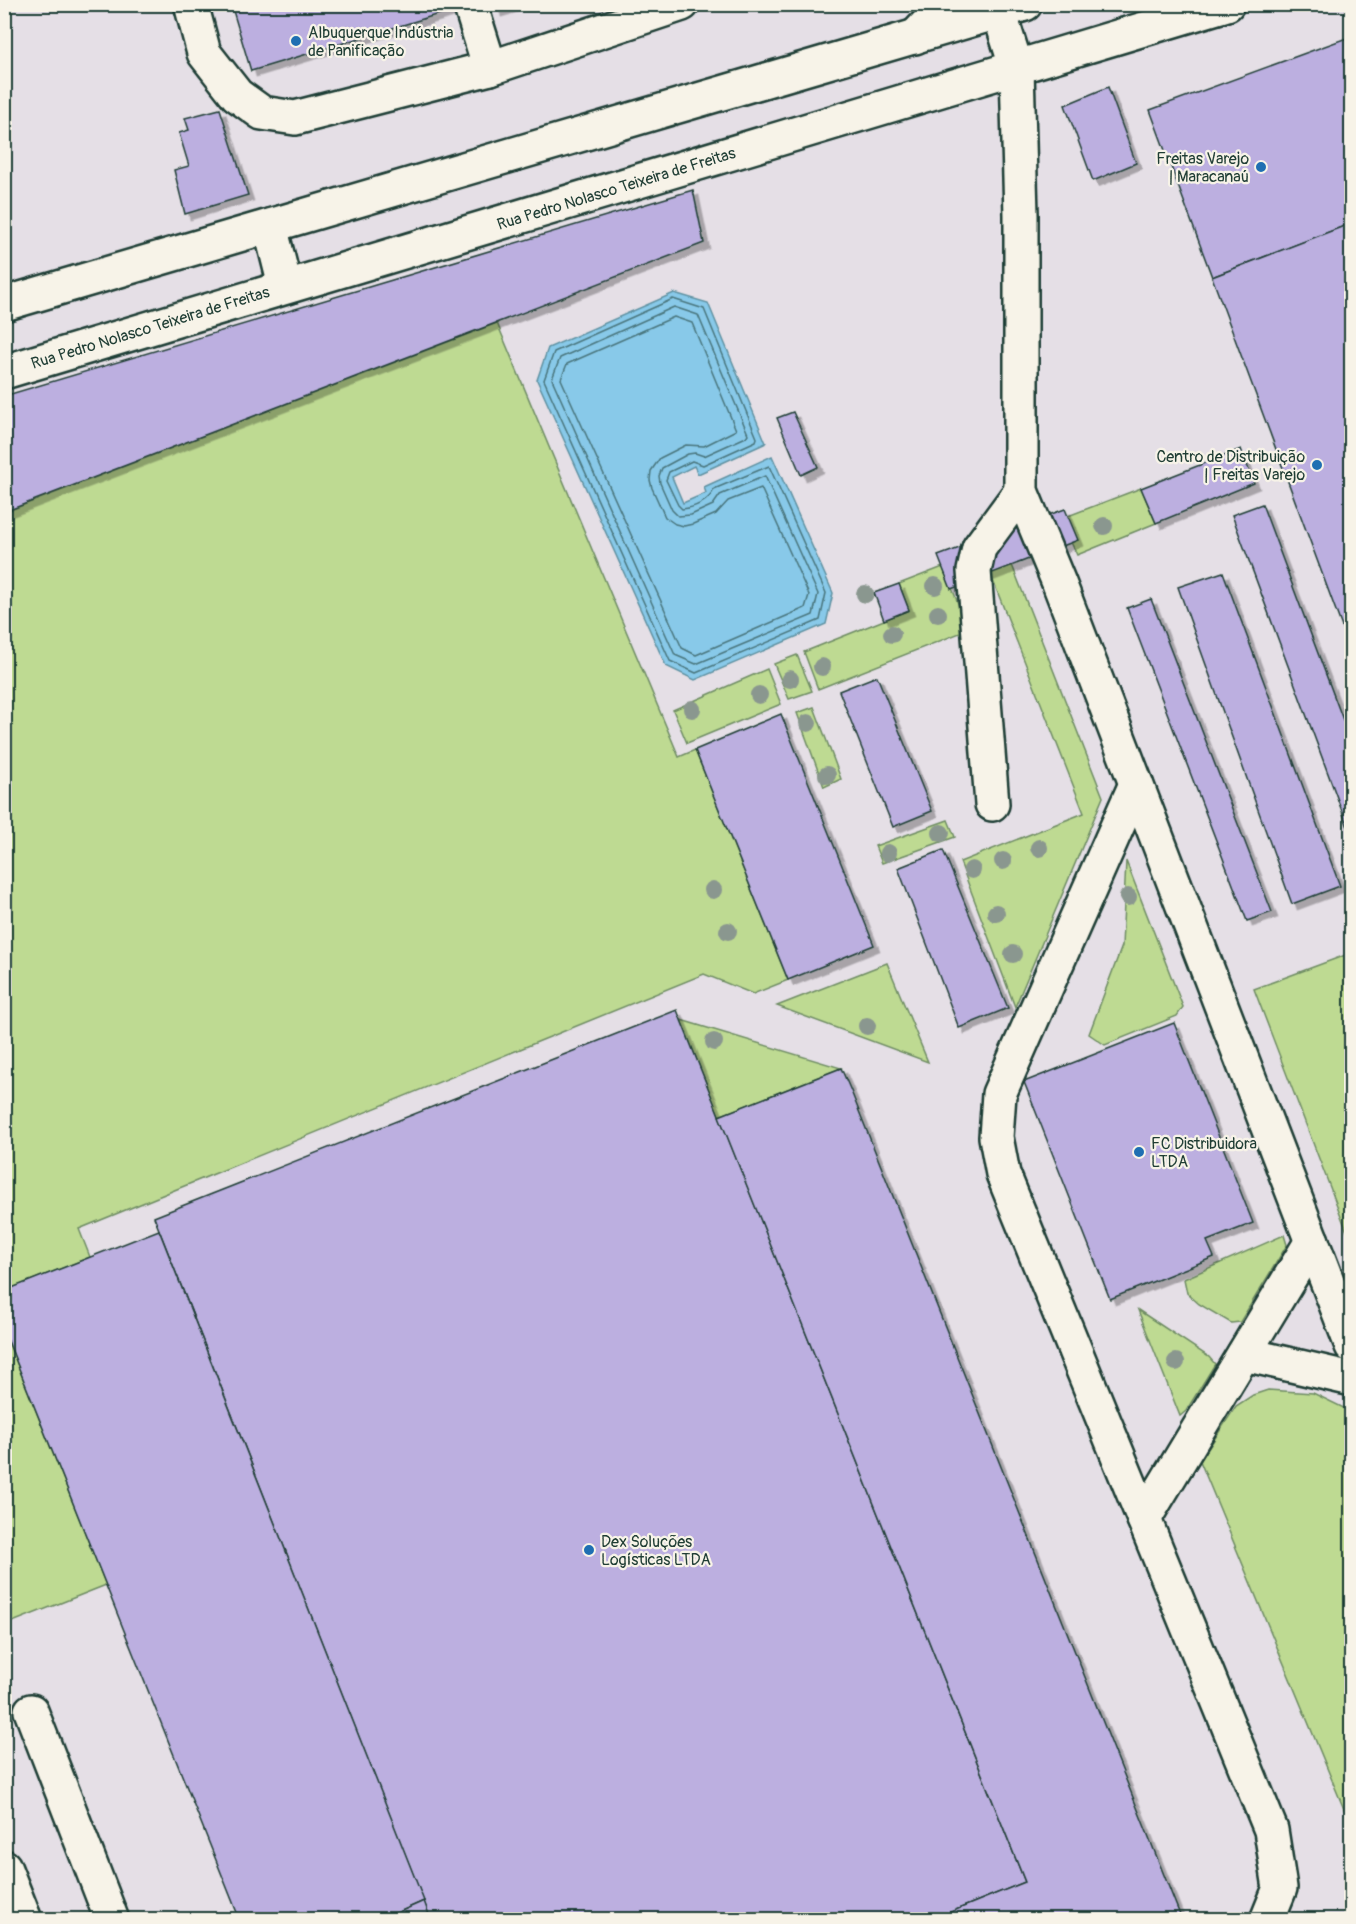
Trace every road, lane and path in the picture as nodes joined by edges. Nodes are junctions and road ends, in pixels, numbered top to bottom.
1 (191, 4) edge
2 (470, 4) edge
3 (682, 4) edge
4 (946, 4) edge
5 (1227, 4) edge
6 (1012, 8) edge
7 (915, 37) junction
8 (490, 68) junction
9 (1017, 69) junction
10 (270, 226) junction
11 (285, 286) junction
12 (4, 303) edge
13 (4, 372) edge
14 (1021, 491) junction
15 (1136, 784) junction
16 (992, 804) dead end
17 (1312, 1241) junction
18 (1352, 1346) edge
19 (1244, 1354) junction
20 (1352, 1379) edge
21 (1144, 1519) junction
22 (31, 1711) dead end
23 (4, 1868) edge
24 (26, 1920) edge
25 (112, 1920) edge
26 (1267, 1920) edge

1 - 8 main road
2 - 8 main road
3 - 8 main road
4 - 7 main road
5 - 9 main road, Rua Pedro Nolasco Teixeira de Freitas
6 - 7 main road
6 - 9 main road
7 - 10 main road
9 - 11 main road, Rua Pedro Nolasco Teixeira de Freitas
9 - 14 main road
10 - 11 main road
10 - 12 main road
11 - 13 main road, Rua Pedro Nolasco Teixeira de Freitas
14 - 15 main road
14 - 16 main road
15 - 17 main road
15 - 21 main road
17 - 18 main road
17 - 19 main road
19 - 20 main road
19 - 21 main road
21 - 26 main road
22 - 25 main road
23 - 24 main road

